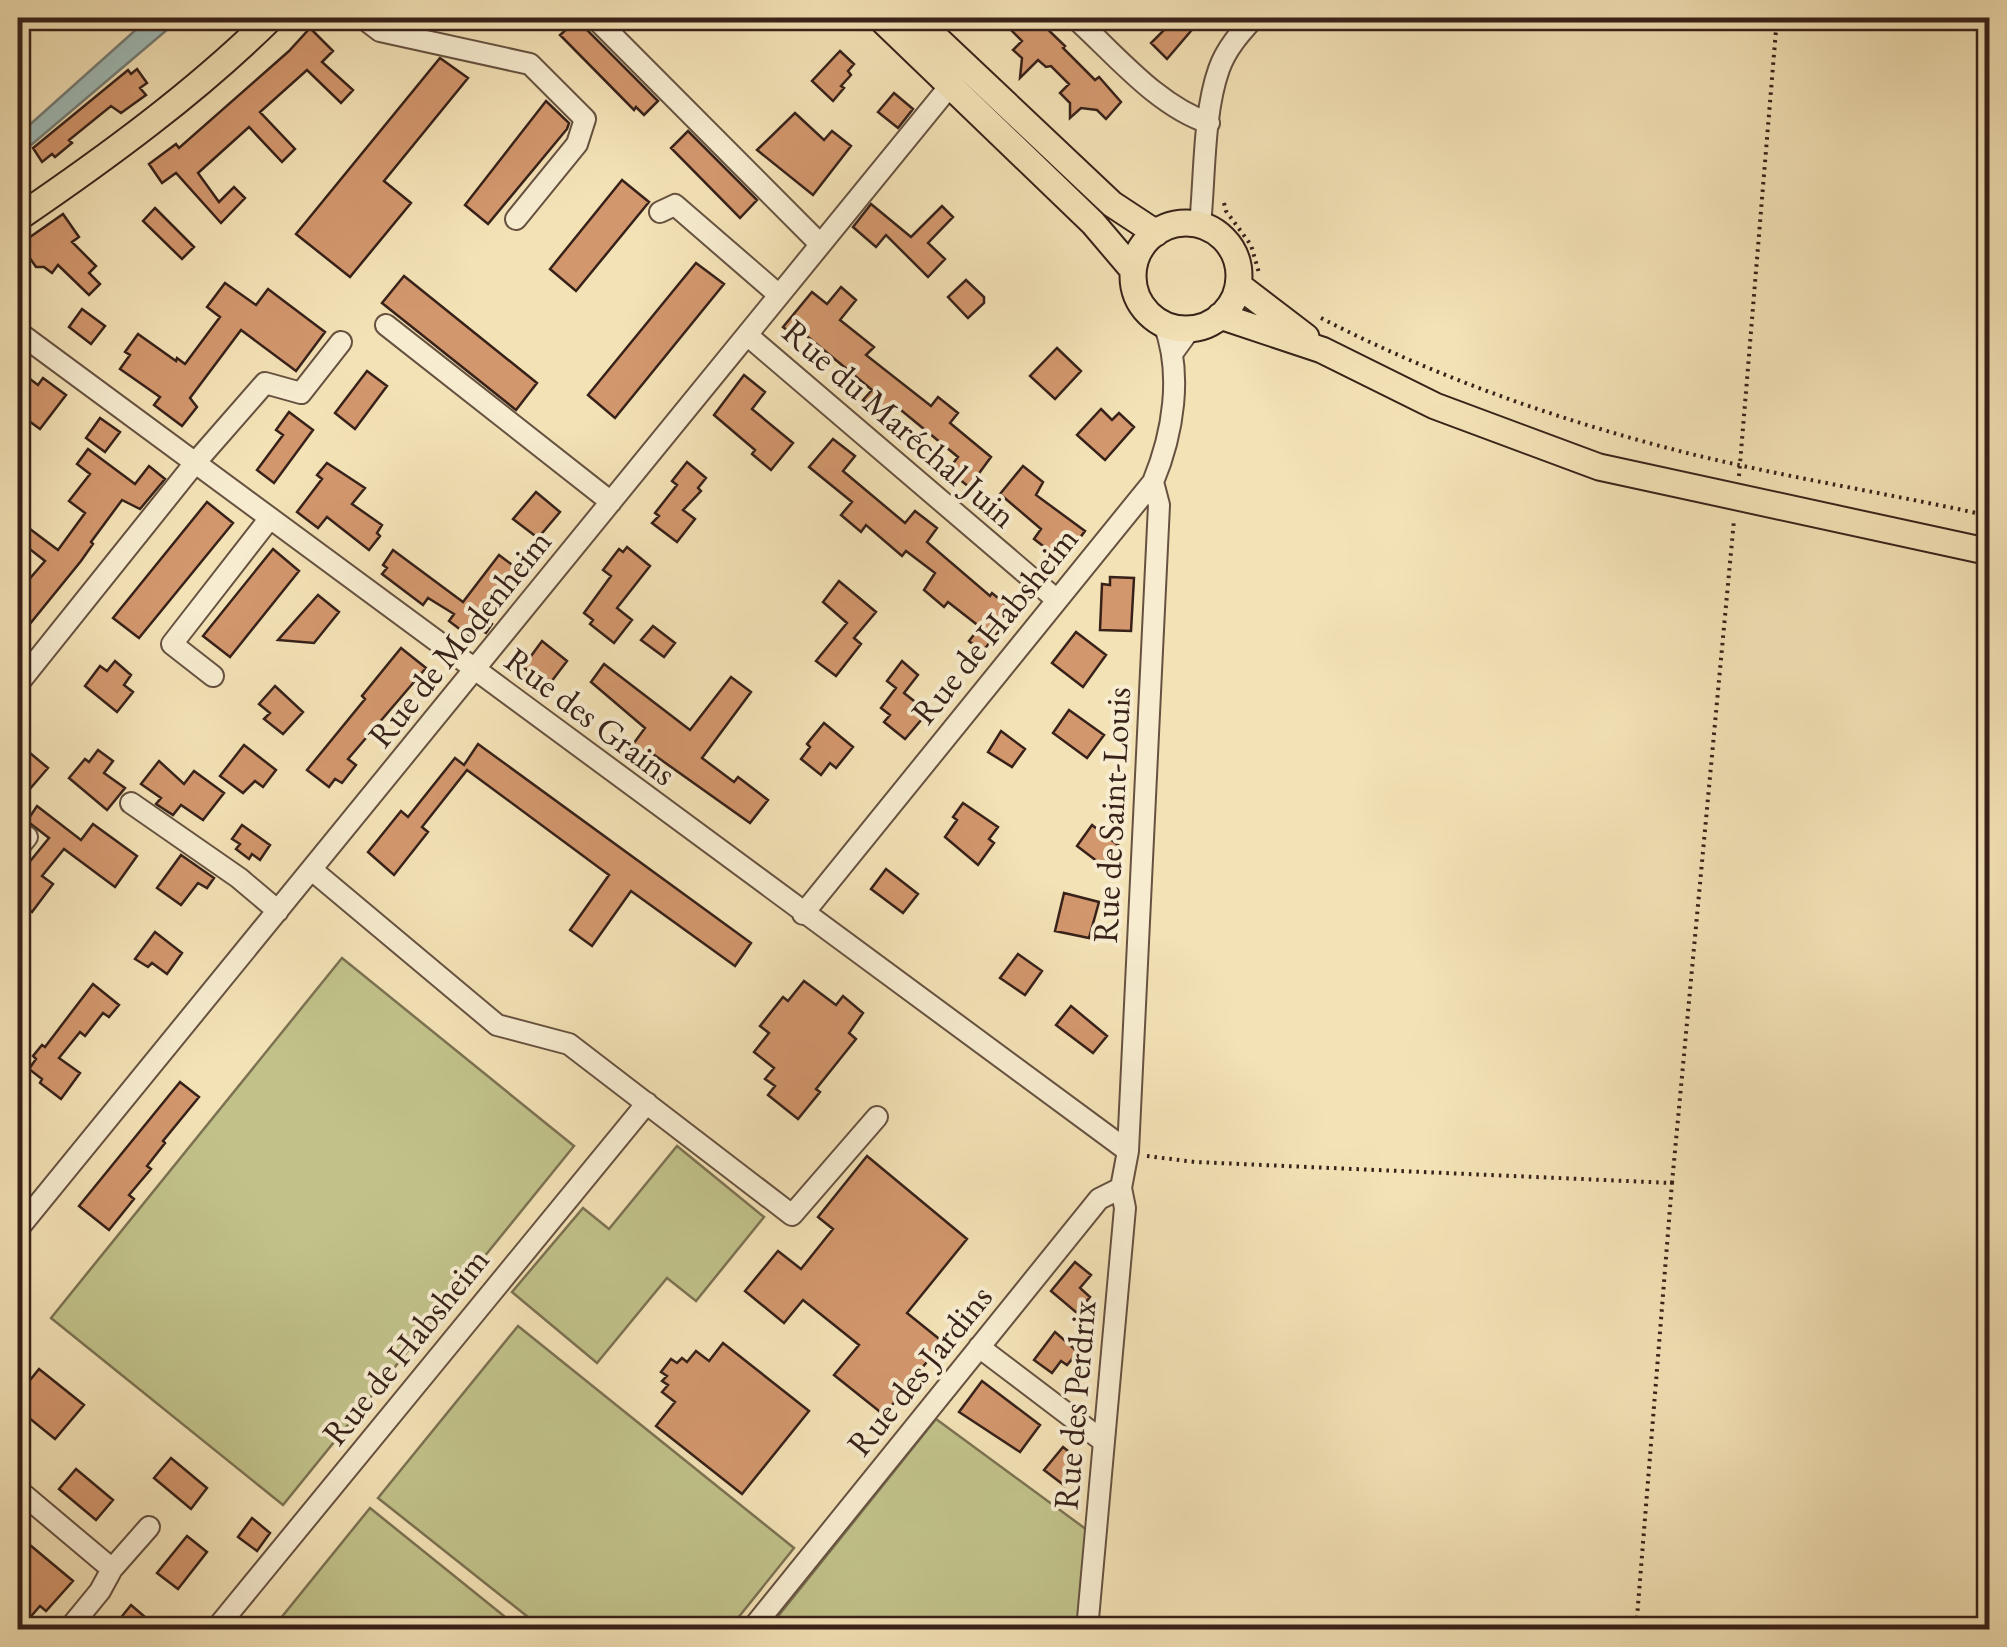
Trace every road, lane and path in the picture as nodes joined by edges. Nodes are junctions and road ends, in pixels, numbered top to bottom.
1 (271, 18) edge
2 (363, 18) edge
3 (595, 18) edge
4 (880, 18) edge
5 (916, 18) edge
6 (1075, 18) edge
7 (1254, 18) edge
8 (1777, 18) edge
9 (957, 77) junction
10 (1209, 123) junction
11 (1223, 199) dead end
12 (660, 212) dead end
13 (18, 218) edge
14 (516, 218) dead end
15 (1200, 225) junction
16 (1156, 232) junction
17 (820, 244) junction
18 (1133, 270) junction
19 (1249, 284) junction
20 (779, 295) junction
21 (1307, 310) dead end
22 (1220, 316) junction
23 (1164, 324) junction
24 (386, 325) dead end
25 (1190, 329) junction
26 (18, 332) edge
27 (747, 334) junction
28 (341, 342) dead end
29 (1322, 350) junction
30 (1174, 351) junction
31 (196, 463) junction
32 (1740, 464) junction
33 (1153, 482) junction
34 (1738, 497) junction
35 (612, 502) junction
36 (1990, 516) edge
37 (270, 518) junction
38 (1990, 552) edge
39 (1056, 600) junction
40 (22, 670) edge
41 (476, 671) junction
42 (213, 676) dead end
43 (131, 802) dead end
44 (312, 870) junction
45 (278, 912) junction
46 (803, 914) junction
47 (646, 1103) junction
48 (878, 1117) dead end
49 (1128, 1151) junction
50 (1672, 1183) junction
51 (1121, 1188) junction
52 (24, 1207) edge
53 (18, 1230) edge
54 (979, 1347) junction
55 (1103, 1441) junction
56 (18, 1490) edge
57 (148, 1528) dead end
58 (112, 1569) junction
59 (68, 1630) edge
60 (215, 1630) edge
61 (752, 1630) edge
62 (1087, 1630) edge
63 (1636, 1630) edge

1 - 13 main road
2 - 14 street
3 - 17 street
4 - 9 main road
5 - 9 main road
6 - 10 street
7 - 10 street
8 - 32 path
9 - 16 main road
9 - 17 street, Rue de Modenheim
9 - 18 main road
10 - 15 street
11 - 19 path
12 - 20 street
15 - 16 main road
15 - 19 main road
16 - 18 main road
17 - 20 street, Rue de Modenheim
18 - 23 main road
19 - 22 main road
19 - 29 main road
20 - 27 street, Rue de Modenheim
21 - 32 path
22 - 25 main road
22 - 29 main road
23 - 25 main road
23 - 30 street, Rue de Habsheim
24 - 35 street
25 - 30 street
26 - 31 street, Rue des Grains
27 - 35 street, Rue de Modenheim
27 - 39 street, Rue du Maréchal Juin
28 - 31 street
29 - 34 main road
30 - 33 street, Rue de Habsheim
31 - 37 street, Rue des Grains
31 - 40 street
32 - 34 path
32 - 36 path
33 - 39 street, Rue de Habsheim
33 - 49 street, Rue de Saint-Louis
34 - 38 main road
34 - 50 path
35 - 41 street, Rue de Modenheim
37 - 41 street, Rue des Grains
37 - 42 street
39 - 46 street, Rue de Habsheim
41 - 44 street, Rue de Modenheim
41 - 46 street, Rue des Grains
43 - 45 street
44 - 45 street, Rue de Modenheim
44 - 47 street
45 - 52 street, Rue de Modenheim
46 - 49 street, Rue des Grains
47 - 48 street
47 - 60 street, Rue de Habsheim
49 - 50 path
49 - 51 street
50 - 63 path
51 - 54 street, Rue des Jardins
51 - 55 street, Rue des Perdrix
52 - 53 street, Rue de Modenheim
54 - 55 street
54 - 61 street, Rue des Jardins
55 - 62 street, Rue des Perdrix
56 - 58 street
57 - 58 street
58 - 59 street

